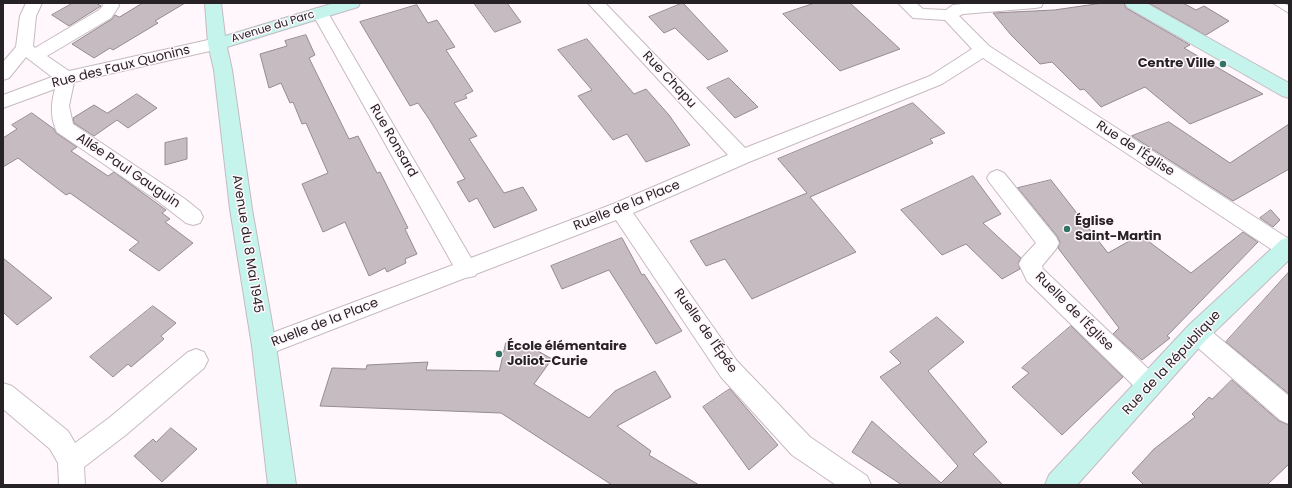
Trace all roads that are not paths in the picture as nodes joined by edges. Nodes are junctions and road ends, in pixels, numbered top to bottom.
1 (34, 3) edge
2 (110, 3) edge
3 (213, 3) edge
4 (352, 3) edge
5 (596, 3) edge
6 (906, 3) edge
7 (1036, 3) edge
8 (1133, 3) edge
9 (1277, 3) edge
10 (1289, 10) edge
11 (320, 13) junction
12 (949, 15) junction
13 (217, 44) junction
14 (983, 50) junction
15 (29, 52) junction
16 (3, 74) edge
17 (66, 78) junction
18 (1289, 91) edge
19 (3, 102) edge
20 (742, 157) junction
21 (997, 178) dead end
22 (620, 210) junction
23 (193, 217) dead end
24 (1288, 247) edge
25 (467, 270) junction
26 (1198, 334) junction
27 (264, 346) junction
28 (196, 360) dead end
29 (1150, 386) junction
30 (3, 394) edge
31 (1289, 412) edge
32 (71, 461) junction
33 (72, 485) edge
34 (282, 485) edge
35 (858, 485) edge
36 (1060, 485) edge

1 - 15 street
2 - 15 street
3 - 13 street, Avenue du 8 Mai 1945
4 - 11 street, Avenue du Parc
5 - 20 street, Rue Chapu
6 - 12 street
7 - 12 street
8 - 18 street
9 - 10 lane
11 - 13 street, Avenue du Parc
11 - 25 street, Rue Ronsard
12 - 14 street, Rue de l'Église
13 - 17 street, Rue des Faux Quonins
13 - 27 street, Avenue du 8 Mai 1945
14 - 20 street, Ruelle de la Place
14 - 24 street, Rue de l'Église
15 - 16 street
15 - 17 street
17 - 19 street, Rue des Faux Quonins
17 - 23 street, Allée Paul Gauguin
20 - 22 street, Ruelle de la Place
21 - 29 street, Ruelle de l'Église
22 - 25 street, Ruelle de la Place
22 - 35 street, Ruelle de l'Épée
24 - 26 street, Rue de la République
25 - 27 street, Ruelle de la Place
26 - 29 street, Rue de la République
26 - 31 street
27 - 34 street, Avenue du 8 Mai 1945
28 - 32 street
29 - 36 street, Rue de la République
30 - 32 street
32 - 33 street

